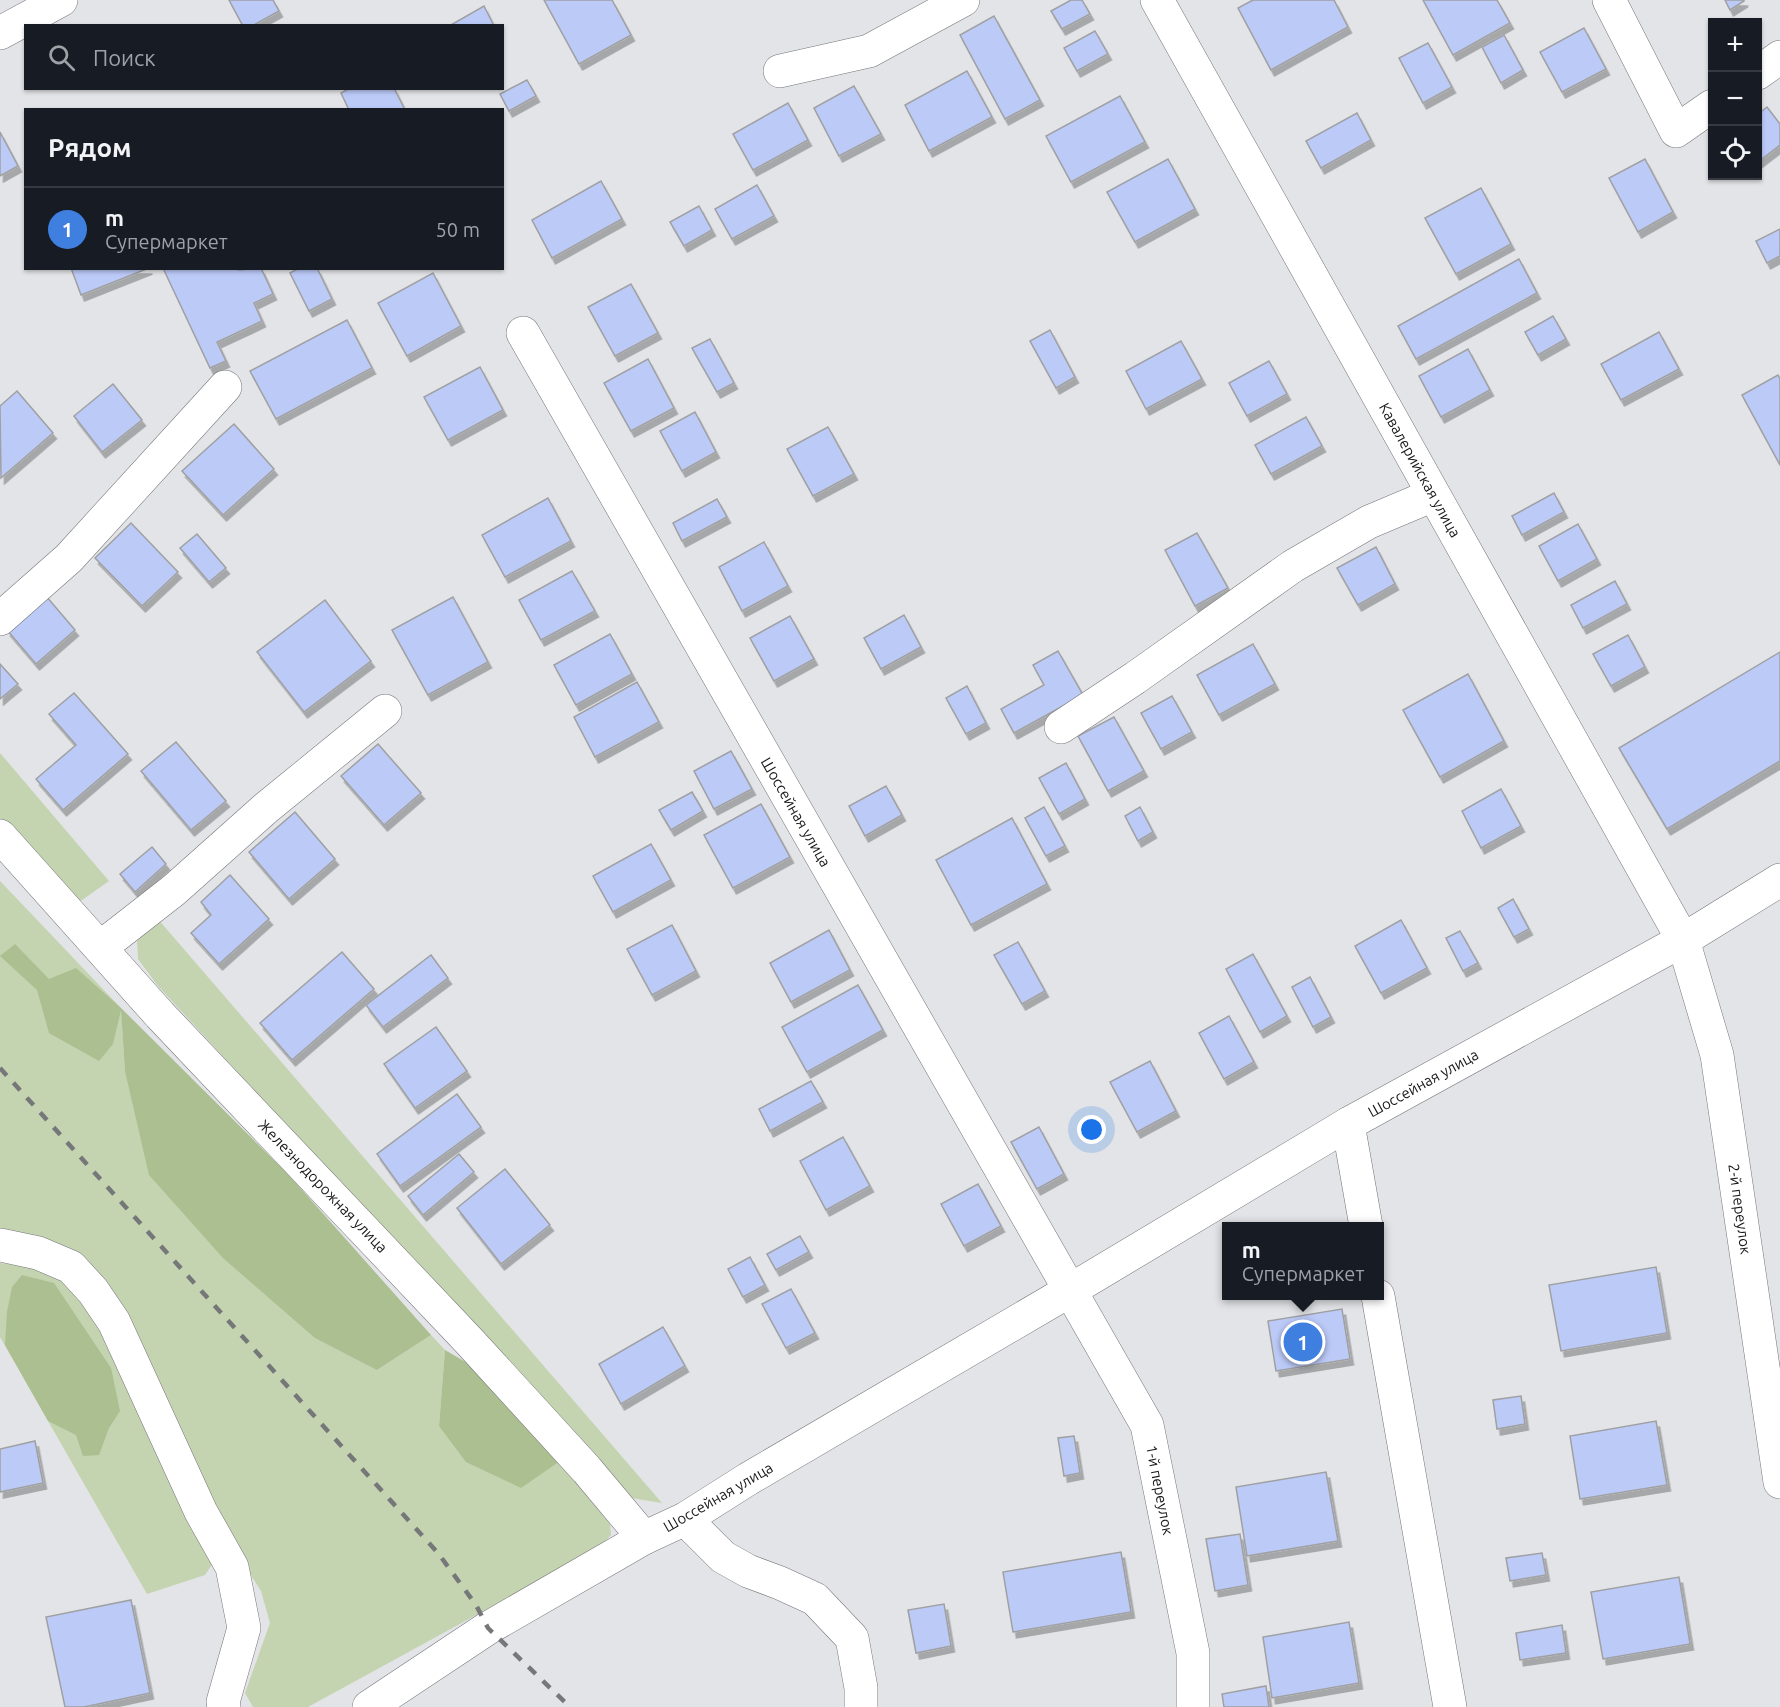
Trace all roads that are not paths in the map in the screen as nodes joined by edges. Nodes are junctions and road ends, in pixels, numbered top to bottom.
1 (61, 0) edge
2 (963, 0) edge
3 (1157, 0) edge
4 (1609, 0) edge
5 (0, 33) edge
6 (1780, 57) edge
7 (780, 71) dead end
8 (1759, 72) edge
9 (1708, 109) edge
10 (523, 333) dead end
11 (225, 387) dead end
12 (1433, 495) junction
13 (0, 619) edge
14 (385, 711) dead end
15 (1061, 726) dead end
16 (0, 836) edge
17 (1780, 880) edge
18 (1683, 940) junction
19 (101, 947) junction
20 (1348, 1124) junction
21 (1365, 1222) edge
22 (0, 1245) edge
23 (1069, 1291) junction
24 (1379, 1300) edge
25 (1780, 1482) edge
26 (685, 1519) junction
27 (644, 1538) junction
28 (224, 1707) edge
29 (369, 1707) edge
30 (861, 1707) edge
31 (1192, 1707) edge
32 (1450, 1707) edge

1 - 5 street
2 - 7 street
3 - 12 street, Кавалерийская улица
4 - 9 street
6 - 8 street
10 - 23 street, Шоссейная улица
11 - 13 street
12 - 15 street
12 - 18 street, Кавалерийская улица
14 - 19 street
16 - 19 street, Железнодорожная улица
17 - 18 street, Шоссейная улица
18 - 20 street, Шоссейная улица
18 - 25 street, 2-й переулок
19 - 27 street, Железнодорожная улица
20 - 21 street
20 - 23 street, Шоссейная улица
22 - 28 street
23 - 26 street, Шоссейная улица
23 - 31 street, 1-й переулок
24 - 32 street
26 - 27 street, Шоссейная улица
26 - 30 street
27 - 29 street, Шоссейная улица

